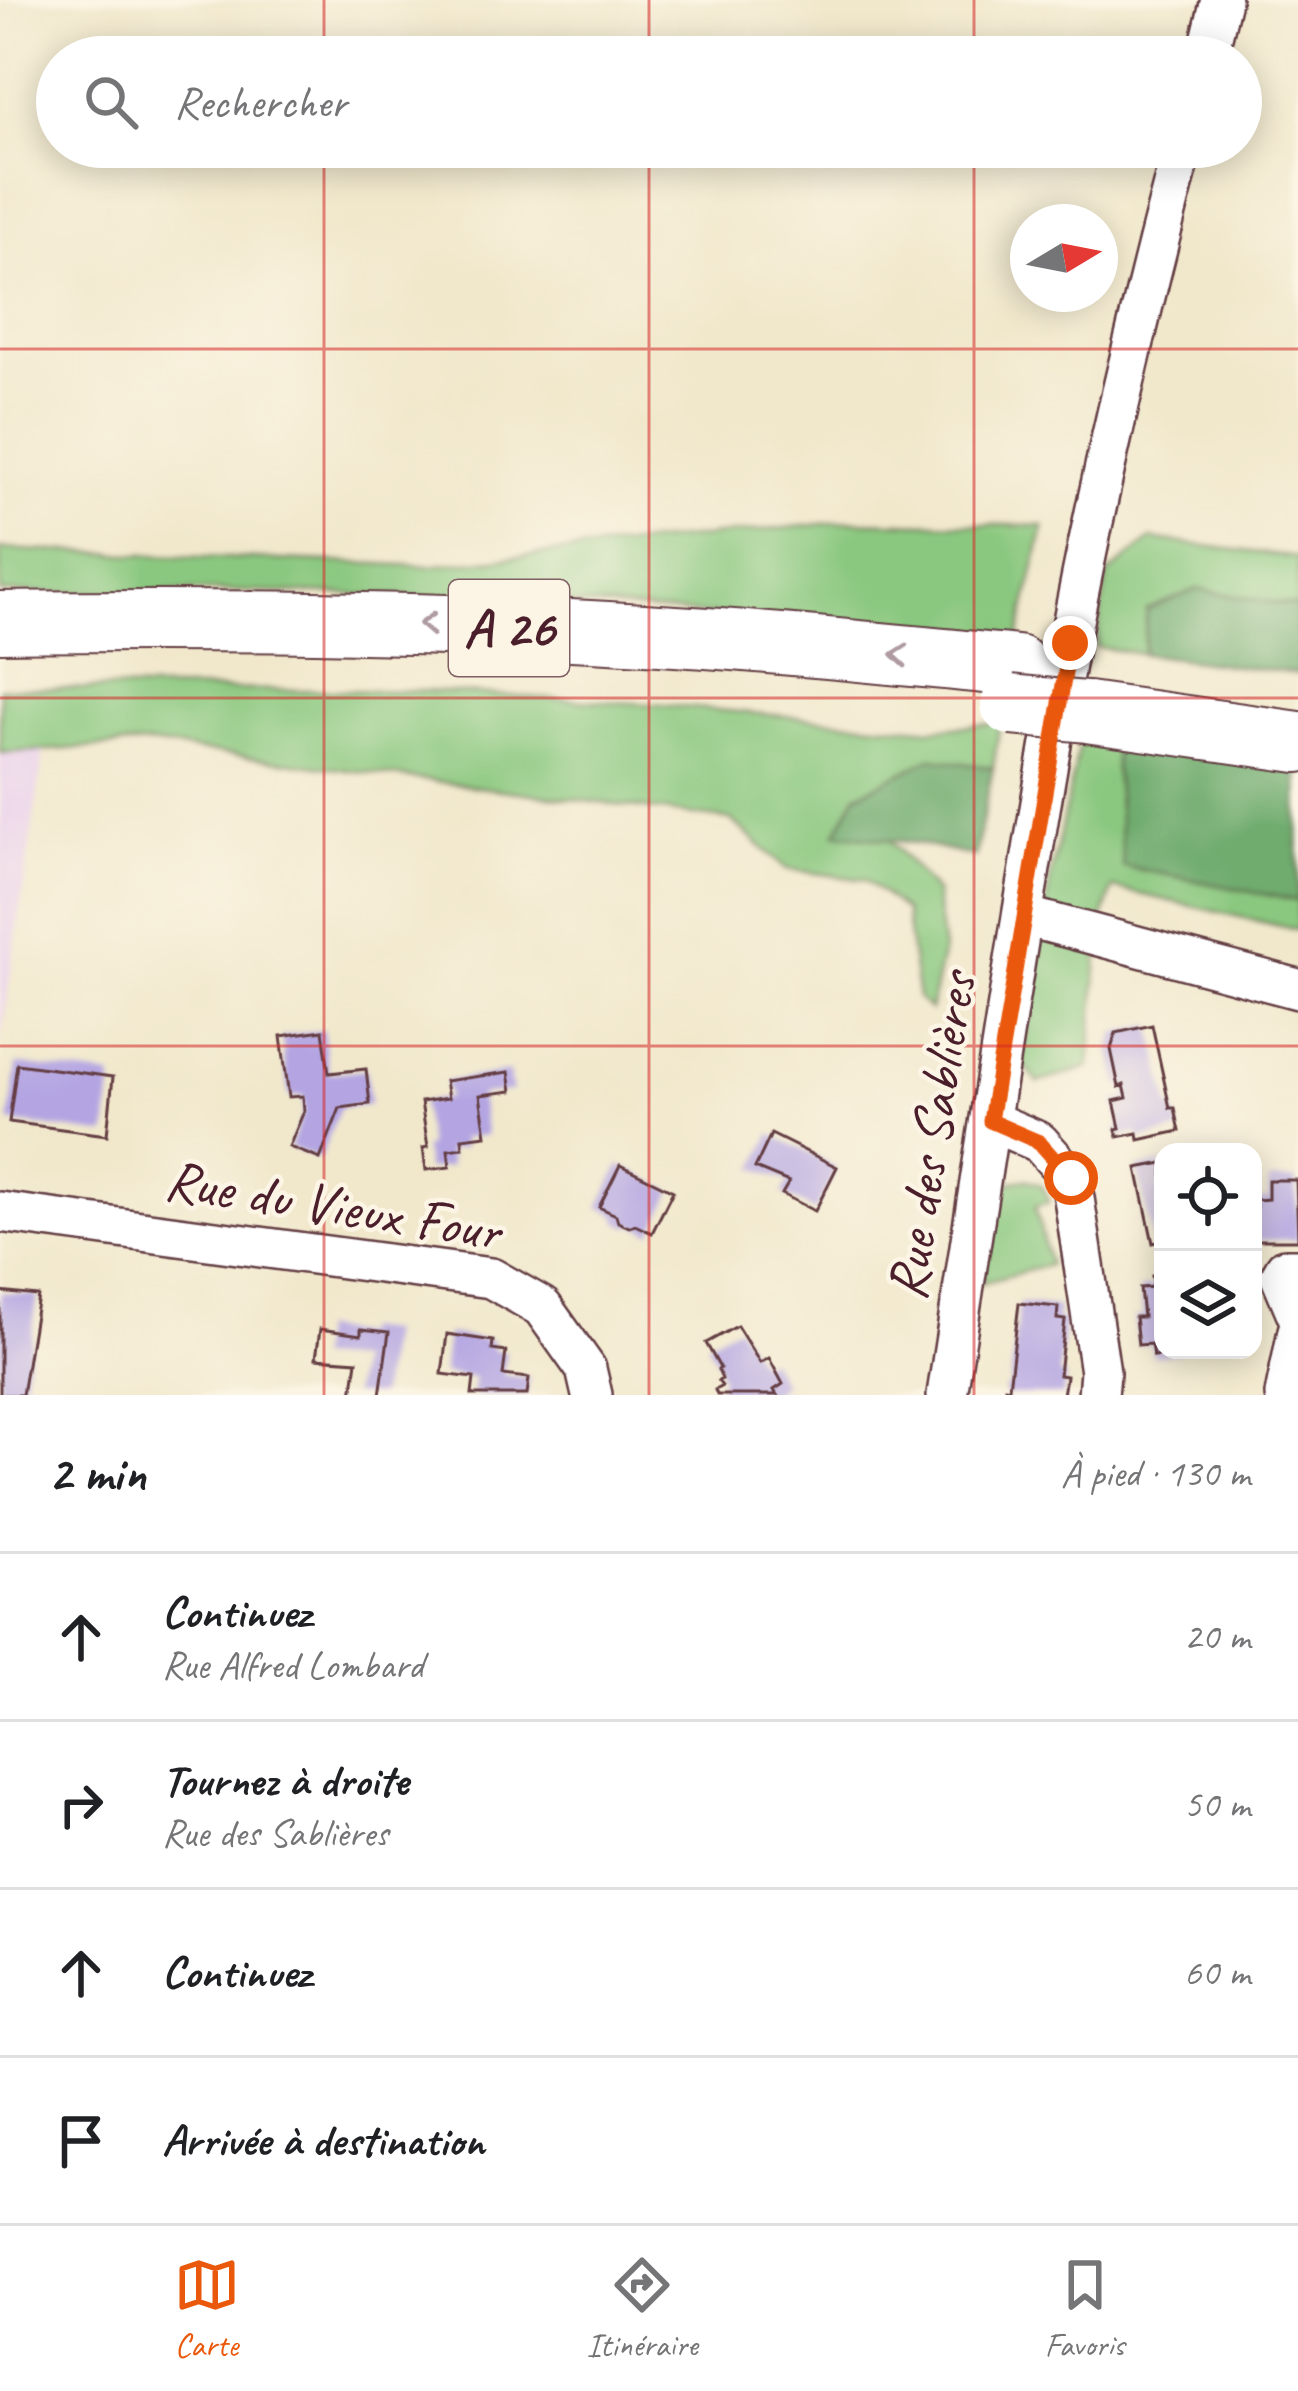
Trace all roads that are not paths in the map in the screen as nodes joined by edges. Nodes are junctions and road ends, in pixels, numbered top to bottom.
1 (1221, 0) edge
2 (1212, 36) edge
3 (1177, 168) edge
4 (0, 622) edge
5 (0, 661) edge
6 (1014, 685) junction
7 (1089, 694) junction
8 (1298, 703) edge
9 (1298, 742) edge
10 (1025, 905) junction
11 (1298, 989) edge
12 (990, 1121) junction
13 (0, 1212) edge
14 (1298, 1269) edge
15 (1298, 1316) edge
16 (1298, 1331) edge
17 (592, 1395) edge
18 (947, 1395) edge
19 (1098, 1395) edge
20 (1285, 1395) edge

1 - 2 street
3 - 10 street, Rue des Sablières
6 -> 4 highway, A 26
5 - 6 highway, A 26
6 - 7 highway, A 26, bridge
7 - 8 highway, A 26
7 - 9 highway, A 26
10 - 11 street
10 - 12 street, Rue des Sablières
12 - 18 street, Rue des Sablières
12 - 19 street
13 - 17 street, Rue du Vieux Four
14 - 15 street
16 - 20 street

